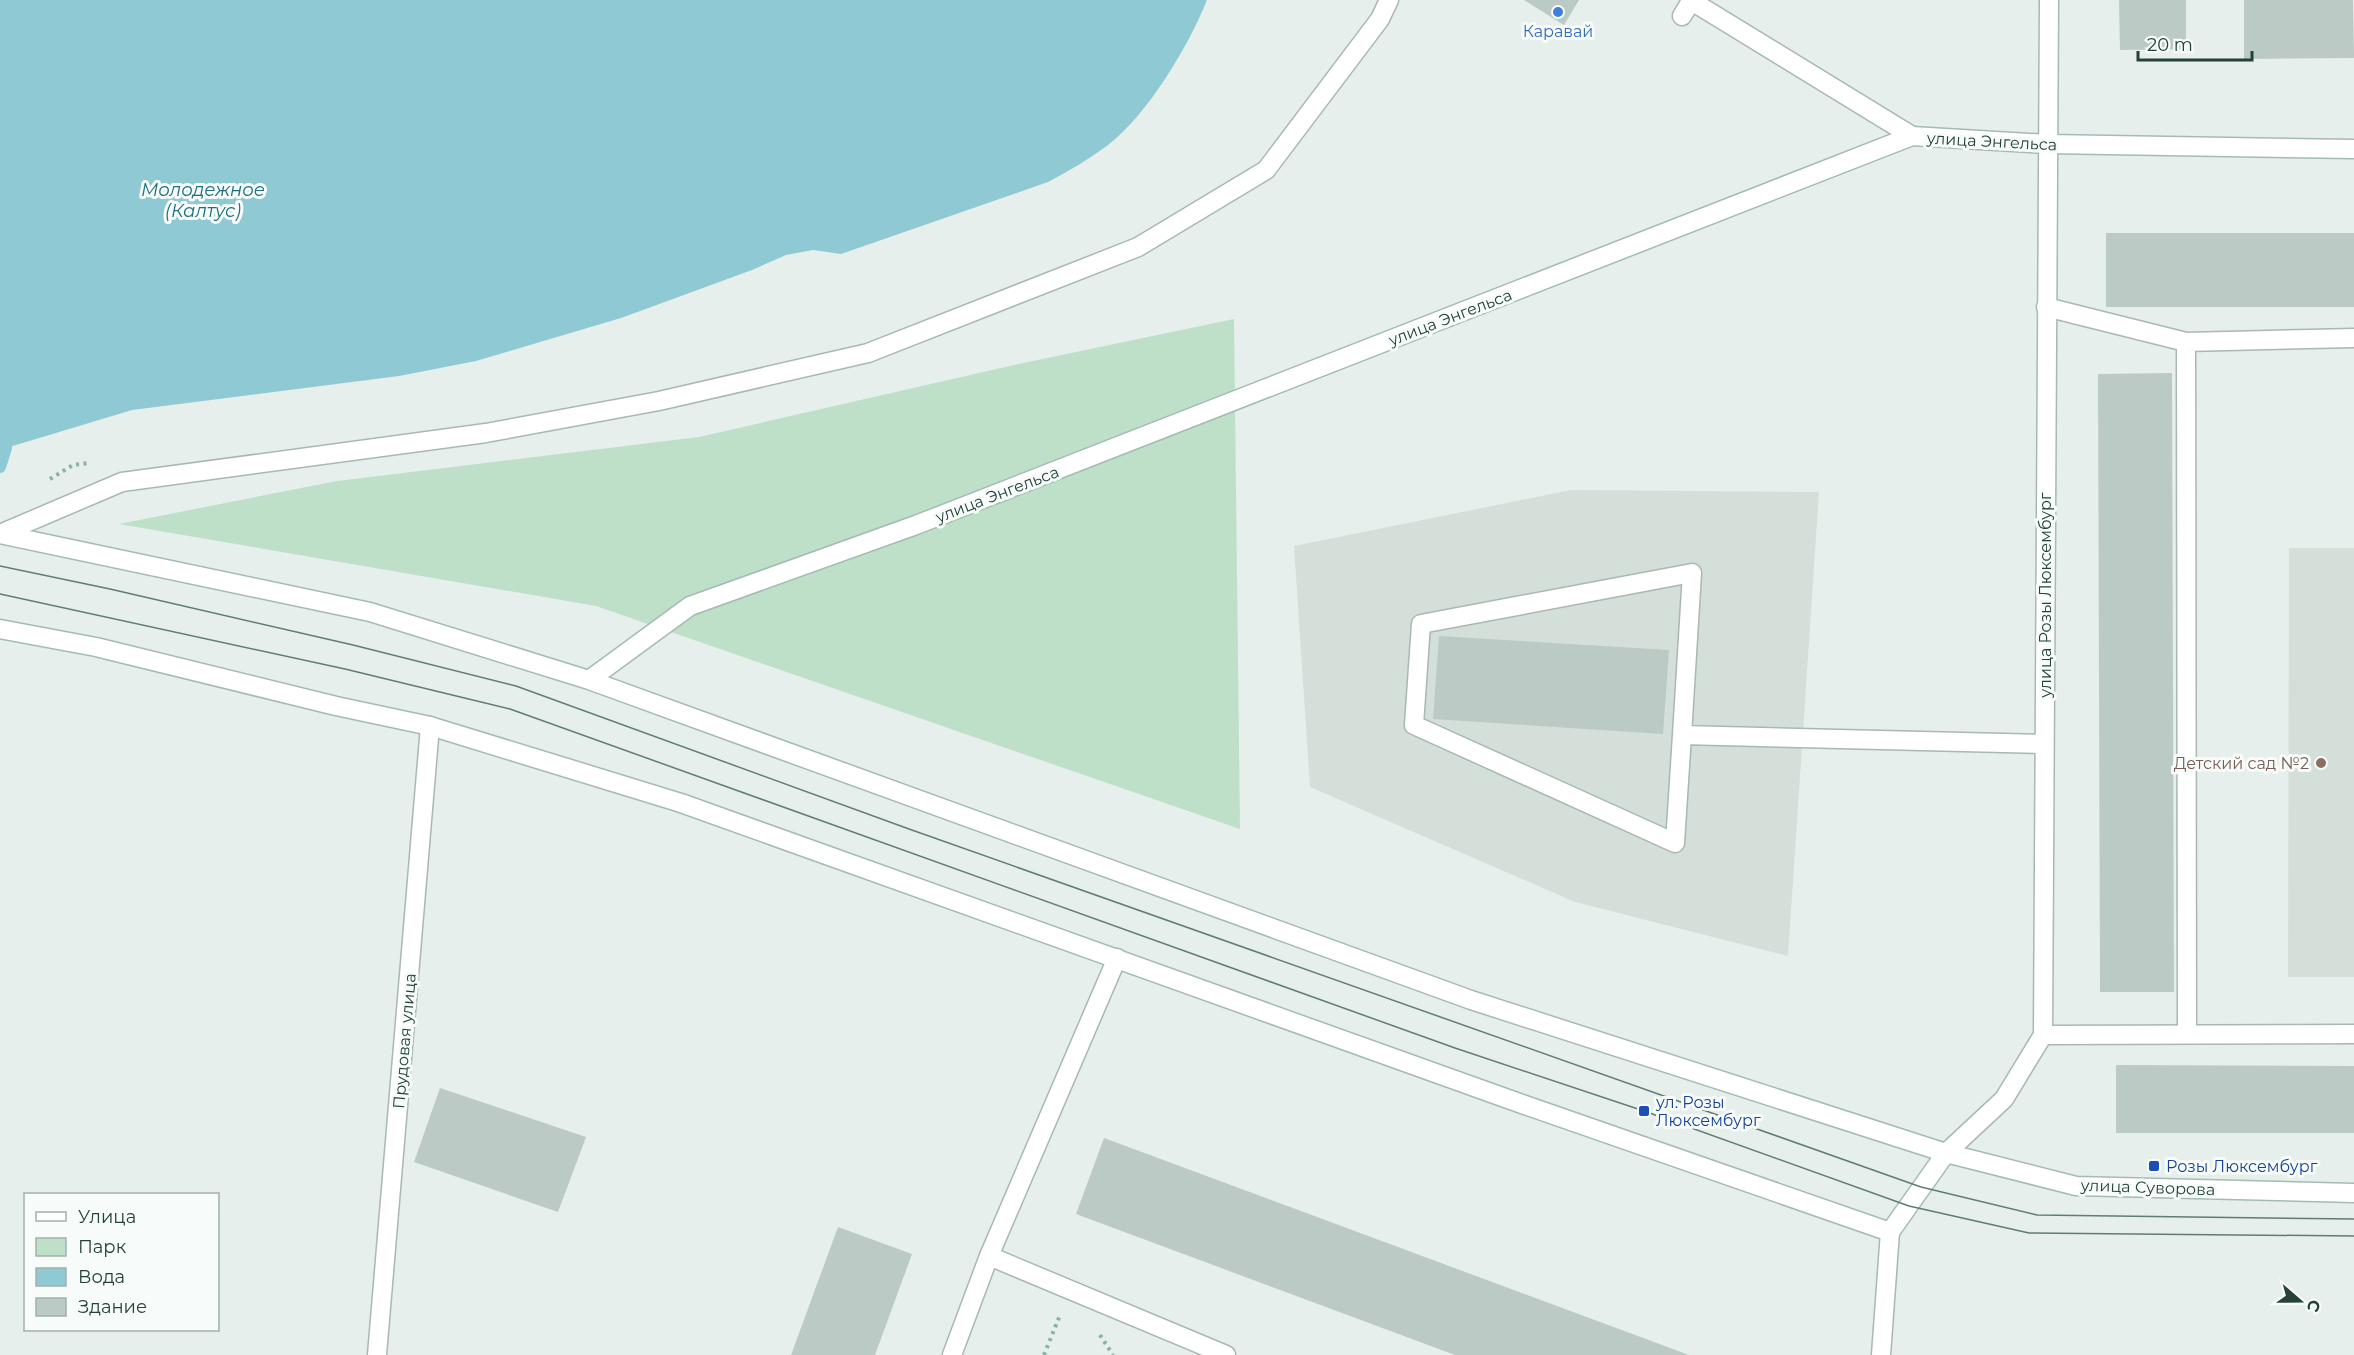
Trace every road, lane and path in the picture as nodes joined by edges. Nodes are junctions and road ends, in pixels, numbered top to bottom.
1 (1389, 0) edge
2 (2049, 0) edge
3 (1688, 6) edge
4 (1912, 136) junction
5 (2047, 144) junction
6 (2354, 149) edge
7 (2046, 307) junction
8 (2354, 338) edge
9 (2186, 342) junction
10 (96, 462) dead end
11 (45, 482) dead end
12 (0, 534) edge
13 (0, 629) edge
14 (589, 680) junction
15 (430, 726) junction
16 (1682, 735) junction
17 (2044, 744) junction
18 (1117, 958) junction
19 (2187, 1034) junction
20 (2354, 1034) edge
21 (2043, 1035) junction
22 (1946, 1153) junction
23 (2354, 1193) edge
24 (1890, 1232) junction
25 (989, 1256) junction
26 (1070, 1290) junction
27 (377, 1355) edge
28 (952, 1355) edge
29 (1044, 1355) edge
30 (1226, 1355) edge
31 (1881, 1355) edge

1 - 12 street
2 - 5 street, улица Розы Люксембург
3 - 4 street
4 - 5 street, улица Энгельса
4 - 14 street, улица Энгельса
5 - 6 street, улица Энгельса
5 - 7 street, улица Розы Люксембург
7 - 9 street
7 - 17 street, улица Розы Люксембург
8 - 9 street
9 - 19 street
10 - 11 path
12 - 14 street, улица Суворова
13 - 15 street
14 - 22 street, улица Суворова
15 - 18 street
15 - 27 street, Прудовая улица
16 - 16 street
16 - 17 street
17 - 21 street, улица Розы Люксембург
18 - 24 street
18 - 25 street
19 - 20 street
19 - 21 street
21 - 22 street
22 - 23 street, улица Суворова
22 - 24 street
24 - 31 street
25 - 26 street
25 - 28 street
26 - 29 path
26 - 30 street

